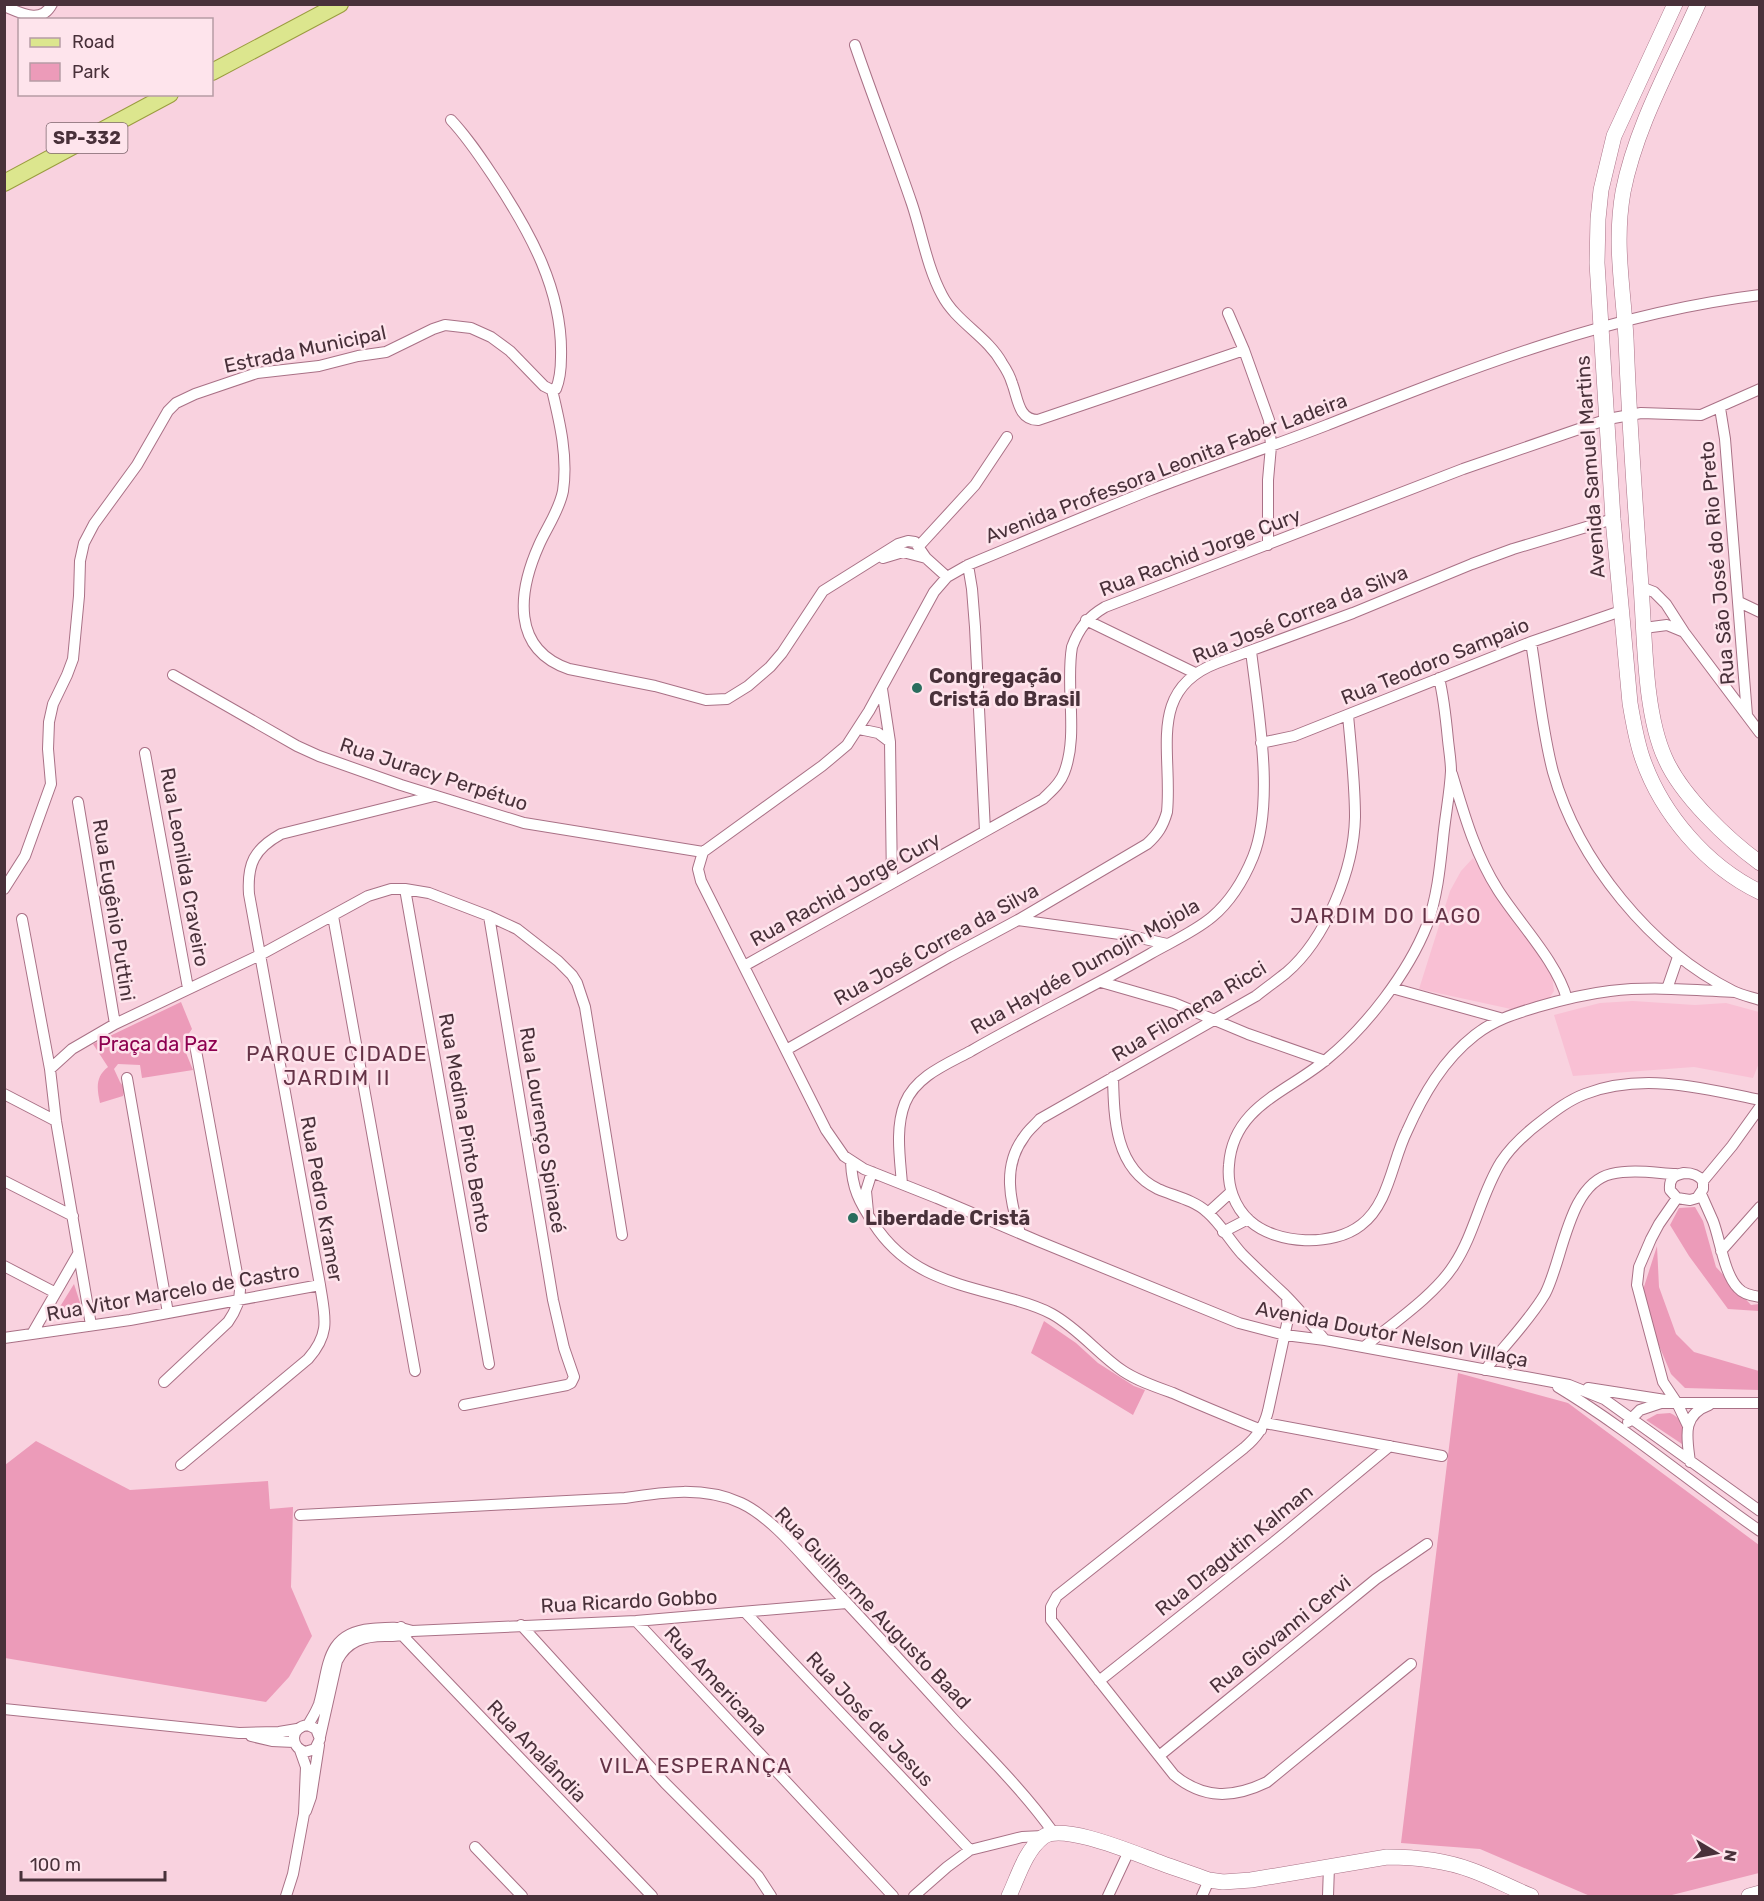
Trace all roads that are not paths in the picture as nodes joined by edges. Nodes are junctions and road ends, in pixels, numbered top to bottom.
1 (52, 4) edge
2 (340, 4) edge
3 (1698, 4) edge
4 (1675, 5) edge
5 (4, 6) edge
6 (1688, 27) junction
7 (855, 45) dead end
8 (213, 71) edge
9 (166, 96) edge
10 (451, 120) dead end
11 (4, 183) edge
12 (1760, 295) edge
13 (1228, 313) dead end
14 (1625, 320) junction
15 (1601, 327) junction
16 (1244, 350) junction
17 (1760, 389) edge
18 (552, 390) junction
19 (1720, 408) junction
20 (1629, 414) junction
21 (1608, 419) junction
22 (1008, 437) dead end
23 (1271, 446) junction
24 (1614, 519) junction
25 (919, 546) junction
26 (1268, 546) junction
27 (926, 558) junction
28 (865, 564) junction
29 (968, 565) junction
30 (947, 577) junction
31 (1641, 587) junction
32 (1620, 595) junction
33 (1738, 603) junction
34 (1621, 610) junction
35 (1760, 612) edge
36 (1086, 620) junction
37 (1644, 628) junction
38 (1623, 630) junction
39 (1684, 633) junction
40 (1531, 642) junction
41 (1251, 651) junction
42 (1195, 673) junction
43 (174, 675) dead end
44 (1439, 678) junction
45 (882, 689) junction
46 (1348, 715) junction
47 (1748, 715) junction
48 (859, 729) junction
49 (1760, 733) edge
50 (890, 742) junction
51 (1261, 743) junction
52 (145, 753) dead end
53 (1451, 769) junction
54 (434, 796) junction
55 (78, 802) dead end
56 (985, 831) junction
57 (703, 852) junction
58 (1760, 863) edge
59 (892, 882) junction
60 (405, 889) junction
61 (4, 890) edge
62 (1760, 892) edge
63 (333, 916) junction
64 (489, 916) junction
65 (22, 919) dead end
66 (1018, 920) junction
67 (1167, 944) junction
68 (260, 955) junction
69 (1677, 957) junction
70 (744, 966) junction
71 (1101, 982) junction
72 (188, 988) junction
73 (1392, 988) junction
74 (1668, 989) junction
75 (1735, 992) junction
76 (1567, 999) junction
77 (1760, 1000) edge
78 (1500, 1018) junction
79 (1216, 1020) junction
80 (115, 1024) junction
81 (195, 1045) dead end
82 (786, 1050) junction
83 (1325, 1061) junction
84 (50, 1069) junction
85 (1113, 1077) junction
86 (127, 1078) dead end
87 (4, 1094) edge
88 (1760, 1100) edge
89 (1760, 1107) edge
90 (56, 1121) junction
91 (851, 1162) junction
92 (872, 1172) junction
93 (1676, 1174) junction
94 (4, 1181) edge
95 (1703, 1181) junction
96 (902, 1184) junction
97 (1231, 1192) junction
98 (1701, 1194) junction
99 (1677, 1198) junction
100 (1760, 1207) edge
101 (1208, 1213) junction
102 (73, 1216) junction
103 (870, 1218) junction
104 (1248, 1220) junction
105 (1223, 1232) junction
106 (1020, 1233) junction
107 (622, 1235) dead end
108 (1721, 1251) junction
109 (78, 1254) junction
110 (4, 1266) edge
111 (320, 1285) junction
112 (54, 1292) junction
113 (1287, 1297) junction
114 (1760, 1297) edge
115 (240, 1299) junction
116 (168, 1313) junction
117 (91, 1325) junction
118 (32, 1334) junction
119 (1285, 1335) junction
120 (4, 1338) edge
121 (1325, 1340) junction
122 (1364, 1347) junction
123 (489, 1364) dead end
124 (1485, 1370) junction
125 (415, 1371) dead end
126 (164, 1382) dead end
127 (1663, 1382) junction
128 (1553, 1383) junction
129 (1569, 1385) junction
130 (1637, 1395) junction
131 (1656, 1398) junction
132 (1604, 1399) junction
133 (1677, 1403) junction
134 (1760, 1403) edge
135 (1712, 1404) junction
136 (464, 1405) dead end
137 (1631, 1418) junction
138 (1609, 1420) junction
139 (1263, 1426) junction
140 (1688, 1426) junction
141 (1623, 1431) junction
142 (1390, 1446) junction
143 (1442, 1456) dead end
144 (1690, 1462) junction
145 (181, 1465) dead end
146 (1760, 1511) edge
147 (300, 1515) dead end
148 (1760, 1531) edge
149 (1427, 1545) dead end
150 (847, 1603) junction
151 (745, 1612) junction
152 (636, 1621) junction
153 (521, 1625) junction
154 (405, 1631) junction
155 (338, 1650) junction
156 (1411, 1664) dead end
157 (1099, 1681) junction
158 (4, 1709) edge
159 (308, 1725) junction
160 (297, 1730) junction
161 (240, 1733) junction
162 (319, 1741) junction
163 (297, 1746) junction
164 (1159, 1756) junction
165 (304, 1814) junction
166 (1048, 1834) junction
167 (475, 1847) dead end
168 (970, 1850) junction
169 (1129, 1851) junction
170 (1329, 1866) junction
171 (1209, 1880) junction
172 (1760, 1893) edge
173 (286, 1896) edge
174 (522, 1896) edge
175 (652, 1896) edge
176 (771, 1896) edge
177 (893, 1896) edge
178 (914, 1896) edge
179 (1009, 1896) edge
180 (1108, 1896) edge
181 (1202, 1896) edge
182 (1328, 1896) edge
183 (1531, 1896) edge
184 (1749, 1896) edge

1 - 5 street
2 - 8 main road
3 - 6 main road
4 - 6 main road
4 - 15 main road, Avenida Samuel Martins
6 - 14 main road
7 - 16 street
9 - 11 main road, SP-332
10 - 18 street
12 - 14 street, Avenida Professora Leonita Faber Ladeira
13 - 16 street
14 - 15 street, Avenida Professora Leonita Faber Ladeira
14 - 20 main road
15 - 21 main road, Avenida Samuel Martins
15 - 23 street, Avenida Professora Leonita Faber Ladeira
16 - 23 street
17 - 19 street, Rua Rachid Jorge Cury
18 - 28 street
18 - 61 street, Estrada Municipal
19 - 20 street, Rua Rachid Jorge Cury
19 - 33 street, Rua São José do Rio Preto
20 - 21 street, Rua Rachid Jorge Cury
20 - 31 main road
21 - 24 main road, Avenida Samuel Martins
21 - 26 street, Rua Rachid Jorge Cury
22 - 25 street
23 - 26 street
23 - 29 street, Avenida Professora Leonita Faber Ladeira
24 - 32 main road, Avenida Samuel Martins
24 - 41 street, Rua José Correa da Silva
25 - 27 street
25 - 28 street
26 - 36 street, Rua Rachid Jorge Cury
27 - 28 street
27 - 30 street
29 - 30 street, Avenida Professora Leonita Faber Ladeira
29 - 56 street
30 - 45 street, Avenida Professora Leonita Faber Ladeira
31 - 32 main road
31 - 37 main road
31 - 39 street
32 - 34 main road, Avenida Samuel Martins
33 - 35 street
33 - 47 street, Rua São José do Rio Preto
34 - 38 main road, Avenida Samuel Martins
34 - 40 street, Rua Teodoro Sampaio
36 - 42 street
36 - 56 street, Rua Rachid Jorge Cury
37 - 38 main road
37 - 39 street
37 - 58 main road
38 - 62 main road, Avenida Samuel Martins
39 - 47 street
40 - 44 street, Rua Teodoro Sampaio
40 - 69 street
41 - 42 street, Rua José Correa da Silva
41 - 51 street, Rua Haydée Dumojin Mojola
42 - 66 street, Rua José Correa da Silva
43 - 54 street, Rua Juracy Perpétuo
44 - 46 street, Rua Teodoro Sampaio
44 - 53 street
45 - 48 street, Avenida Professora Leonita Faber Ladeira
45 - 50 street
46 - 51 street, Rua Teodoro Sampaio
46 - 79 street, Rua Filomena Ricci
47 - 49 street
48 - 50 street
48 - 57 street, Avenida Professora Leonita Faber Ladeira
50 - 59 street
51 - 67 street, Rua Haydée Dumojin Mojola
52 - 72 street, Rua Leonilda Craveiro
53 - 73 street
53 - 76 street
54 - 57 street, Rua Juracy Perpétuo
54 - 68 street, Rua Pedro Kramer
55 - 80 street, Rua Eugênio Puttini
56 - 59 street, Rua Rachid Jorge Cury
57 - 70 street, Avenida Doutor Nelson Villaça
59 - 70 street, Rua Rachid Jorge Cury
60 - 63 street
60 - 64 street
60 - 123 street, Rua Medina Pinto Bento
63 - 68 street
63 - 125 street
64 - 107 street
64 - 136 street, Rua Lourenço Spinacé
65 - 84 street
66 - 67 street
66 - 82 street, Rua José Correa da Silva
67 - 71 street, Rua Haydée Dumojin Mojola
68 - 72 street
68 - 111 street, Rua Pedro Kramer
69 - 74 street
69 - 75 street
70 - 82 street, Avenida Doutor Nelson Villaça
71 - 79 street
71 - 96 street, Rua Haydée Dumojin Mojola
72 - 80 street
73 - 78 street
73 - 83 street
74 - 75 street
74 - 76 street
75 - 77 street
76 - 78 street
78 - 104 street
79 - 83 street
79 - 85 street, Rua Filomena Ricci
80 - 84 street
81 - 115 street
82 - 91 street, Avenida Doutor Nelson Villaça
83 - 97 street
84 - 90 street
85 - 101 street
85 - 106 street, Rua Filomena Ricci
86 - 116 street
87 - 90 street
88 - 122 street
89 - 95 street
90 - 102 street
91 - 92 street, Avenida Doutor Nelson Villaça
91 - 103 street
92 - 96 street, Avenida Doutor Nelson Villaça
92 - 103 street
93 - 95 street
93 - 99 street
93 - 124 street
94 - 102 street
95 - 98 street
96 - 106 street, Avenida Doutor Nelson Villaça
97 - 101 street
97 - 104 street
98 - 99 street
98 - 108 street
99 - 127 street
100 - 108 street
101 - 105 street
102 - 109 street
103 - 139 street
104 - 105 street
105 - 113 street
106 - 119 street, Avenida Doutor Nelson Villaça
108 - 114 street
109 - 112 street, Rua Vitor Marcelo de Castro
109 - 117 street
110 - 112 street
111 - 115 street, Rua Vitor Marcelo de Castro
111 - 145 street, Rua Pedro Kramer
112 - 118 street, Rua Vitor Marcelo de Castro
113 - 119 street
113 - 121 street
115 - 116 street, Rua Vitor Marcelo de Castro
115 - 126 street
116 - 117 street, Rua Vitor Marcelo de Castro
117 - 118 street, Rua Vitor Marcelo de Castro
118 - 120 street, Rua Vitor Marcelo de Castro
119 - 121 street, Avenida Doutor Nelson Villaça
119 - 139 street
121 - 122 street, Avenida Doutor Nelson Villaça
122 - 124 street, Avenida Doutor Nelson Villaça
124 - 128 street, Avenida Doutor Nelson Villaça
127 - 131 street
127 - 133 street
128 - 129 street, Avenida Doutor Nelson Villaça
128 - 138 street, Avenida Doutor Nelson Villaça
129 - 130 street
129 - 132 street, Avenida Doutor Nelson Villaça
130 - 131 street
130 - 132 street
131 - 133 street
132 - 137 street, Avenida Doutor Nelson Villaça
132 - 138 street
133 - 135 street
133 - 137 street
133 - 140 street
134 - 135 street
135 - 140 street
137 - 141 street
137 - 144 street, Avenida Doutor Nelson Villaça
138 - 141 street, Avenida Doutor Nelson Villaça
139 - 142 street
139 - 157 street
140 - 144 street
141 - 148 street, Avenida Doutor Nelson Villaça
142 - 143 street
142 - 157 street, Rua Dragutin Kalman
144 - 146 street, Avenida Doutor Nelson Villaça
147 - 150 street, Rua Guilherme Augusto Baad
149 - 164 street, Rua Giovanni Cervi
150 - 151 street, Rua Ricardo Gobbo
150 - 166 street, Rua Guilherme Augusto Baad
151 - 152 street, Rua Ricardo Gobbo
151 - 168 street, Rua José de Jesus
152 - 153 street, Rua Ricardo Gobbo
152 - 177 street, Rua Americana
153 - 154 street, Rua Ricardo Gobbo
153 - 176 street
154 - 155 street, Rua Ricardo Gobbo
154 - 175 street, Rua Analândia
155 - 159 street
155 - 162 street
156 - 164 street
157 - 164 street
158 - 161 street
159 - 160 street
159 - 162 street
160 - 161 street
160 - 163 street
161 - 163 street
162 - 163 street
162 - 165 street
163 - 165 street
165 - 173 street
166 - 168 street
166 - 169 main road
166 - 179 main road
167 - 174 street
168 - 178 street
169 - 171 main road
169 - 180 street
170 - 171 main road
170 - 182 street
170 - 183 main road
171 - 181 street
172 - 184 main road

